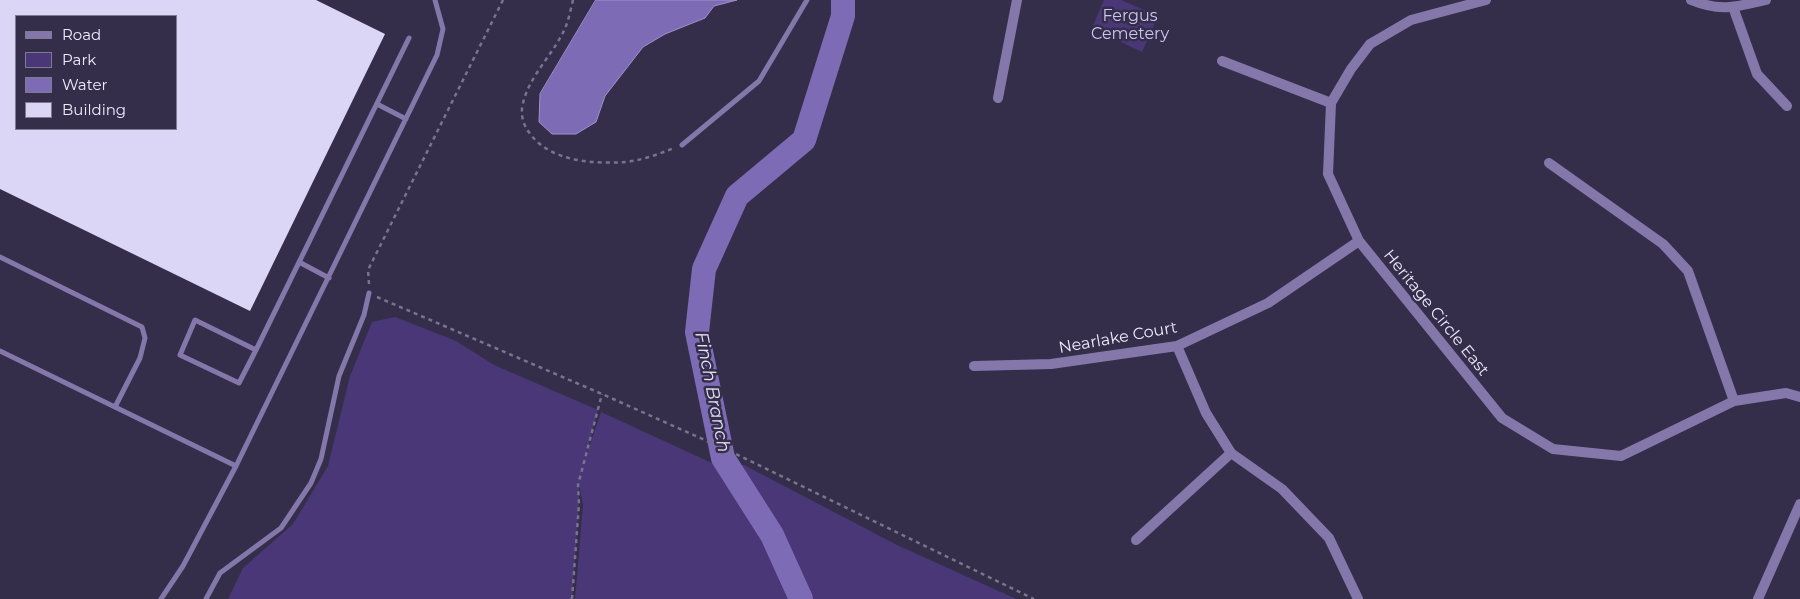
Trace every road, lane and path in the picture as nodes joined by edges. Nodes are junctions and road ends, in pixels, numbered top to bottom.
1 (435, 0) edge
2 (503, 0) edge
3 (572, 0) edge
4 (807, 0) edge
5 (1017, 0) edge
6 (1486, 0) edge
7 (1691, 0) edge
8 (1766, 0) edge
9 (1733, 8) junction
10 (409, 38) dead end
11 (1222, 61) dead end
12 (998, 98) dead end
13 (1331, 103) junction
14 (377, 104) junction
15 (1787, 106) dead end
16 (406, 119) junction
17 (682, 145) joint
18 (1549, 163) dead end
19 (1359, 241) junction
20 (0, 256) edge
21 (299, 262) junction
22 (329, 278) junction
23 (369, 293) junction
24 (1177, 346) junction
25 (256, 350) junction
26 (0, 351) edge
27 (974, 366) dead end
28 (602, 394) junction
29 (1800, 397) edge
30 (1734, 401) junction
31 (115, 407) junction
32 (1231, 453) junction
33 (236, 466) junction
34 (1800, 504) edge
35 (1136, 540) dead end
36 (161, 599) edge
37 (206, 599) edge
38 (572, 599) edge
39 (1034, 599) edge
40 (1358, 599) edge
41 (1758, 599) edge

1 - 16 lane
2 - 23 path
3 - 17 path
4 - 17 lane
5 - 12 street
6 - 13 street, Heritage Circle East
7 - 9 street
8 - 9 street
9 - 15 street
10 - 14 lane
11 - 13 street
13 - 19 street, Heritage Circle East
14 - 16 lane
14 - 21 lane
16 - 22 lane
18 - 30 street
19 - 24 street, Nearlake Court
19 - 30 street, Heritage Circle East
20 - 31 lane
21 - 22 lane
21 - 25 lane
22 - 33 lane
23 - 28 path
23 - 37 lane
24 - 27 street, Nearlake Court
24 - 32 street
25 - 25 lane
26 - 31 lane
28 - 38 path
28 - 39 path
29 - 30 street, Heritage Circle East
31 - 33 lane
32 - 35 street
32 - 40 street
33 - 36 lane
34 - 41 street

